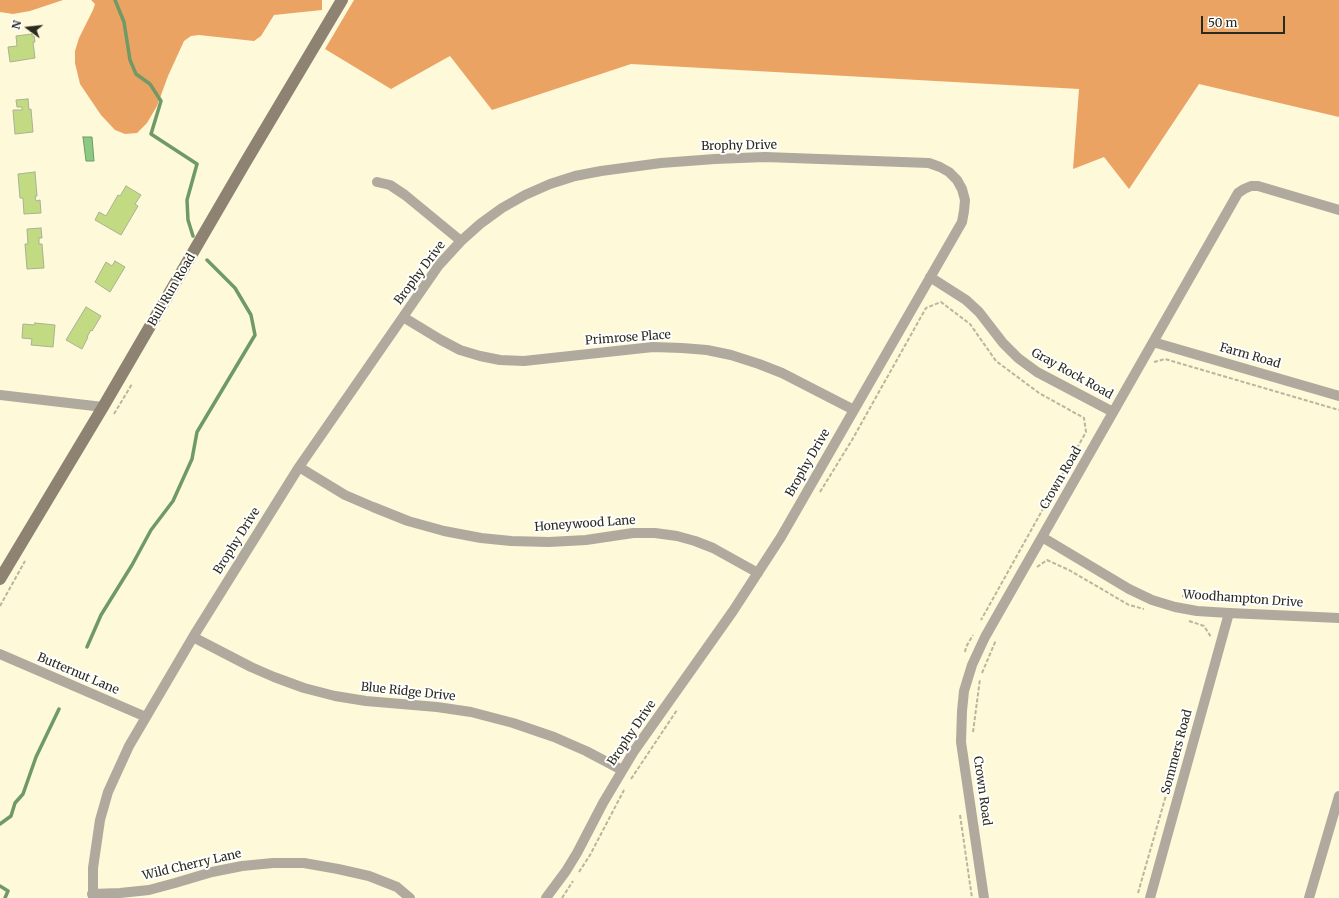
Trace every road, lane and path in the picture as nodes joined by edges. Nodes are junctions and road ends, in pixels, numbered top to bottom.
1 (342, 0) edge
2 (377, 182) dead end
3 (1339, 210) edge
4 (461, 241) junction
5 (930, 277) junction
6 (403, 317) junction
7 (1153, 342) junction
8 (1150, 368) dead end
9 (0, 396) edge
10 (1339, 396) edge
11 (103, 407) junction
12 (854, 410) junction
13 (1339, 410) edge
14 (1113, 412) junction
15 (299, 467) junction
16 (819, 494) dead end
17 (1042, 537) junction
18 (1036, 569) dead end
19 (758, 573) junction
20 (0, 579) edge
21 (1178, 596) dead end
22 (1248, 602) dead end
23 (1144, 609) dead end
24 (1229, 613) junction
25 (1339, 618) edge
26 (981, 620) dead end
27 (1187, 620) dead end
28 (974, 634) dead end
29 (193, 637) junction
30 (997, 638) dead end
31 (1213, 641) dead end
32 (0, 654) edge
33 (965, 654) dead end
34 (678, 708) dead end
35 (146, 717) junction
36 (1185, 726) dead end
37 (973, 734) dead end
38 (622, 770) junction
39 (1339, 796) edge
40 (960, 810) dead end
41 (578, 873) dead end
42 (574, 880) dead end
43 (1138, 893) dead end
44 (92, 896) edge
45 (410, 898) edge
46 (546, 898) edge
47 (562, 898) edge
48 (972, 898) edge
49 (984, 898) edge
50 (1150, 898) edge
51 (1309, 898) edge

1 - 11 street, Bull Run Road
2 - 4 street
3 - 7 street, Crown Road
4 - 5 street, Brophy Drive
4 - 6 street, Brophy Drive
5 - 12 street, Brophy Drive
5 - 14 street, Gray Rock Road
6 - 12 street, Primrose Place
6 - 15 street, Brophy Drive
7 - 10 street, Farm Road
7 - 14 street, Crown Road
8 - 13 path
9 - 11 street
11 - 20 street, Bull Run Road
12 - 19 street, Brophy Drive
14 - 17 street, Crown Road
15 - 19 street, Honeywood Lane
15 - 29 street, Brophy Drive
16 - 26 path
17 - 24 street, Woodhampton Drive
17 - 49 street, Crown Road
18 - 23 path
19 - 38 street, Brophy Drive
21 - 22 path
24 - 25 street, Woodhampton Drive
24 - 50 street, Sommers Road
27 - 31 path
28 - 33 path
29 - 35 street, Brophy Drive
29 - 38 street, Blue Ridge Drive
30 - 37 path
32 - 35 street, Butternut Lane
34 - 41 path
35 - 44 street, Brophy Drive
36 - 43 path
38 - 46 street, Brophy Drive
39 - 51 street
40 - 48 path
42 - 47 path
44 - 45 street, Wild Cherry Lane

